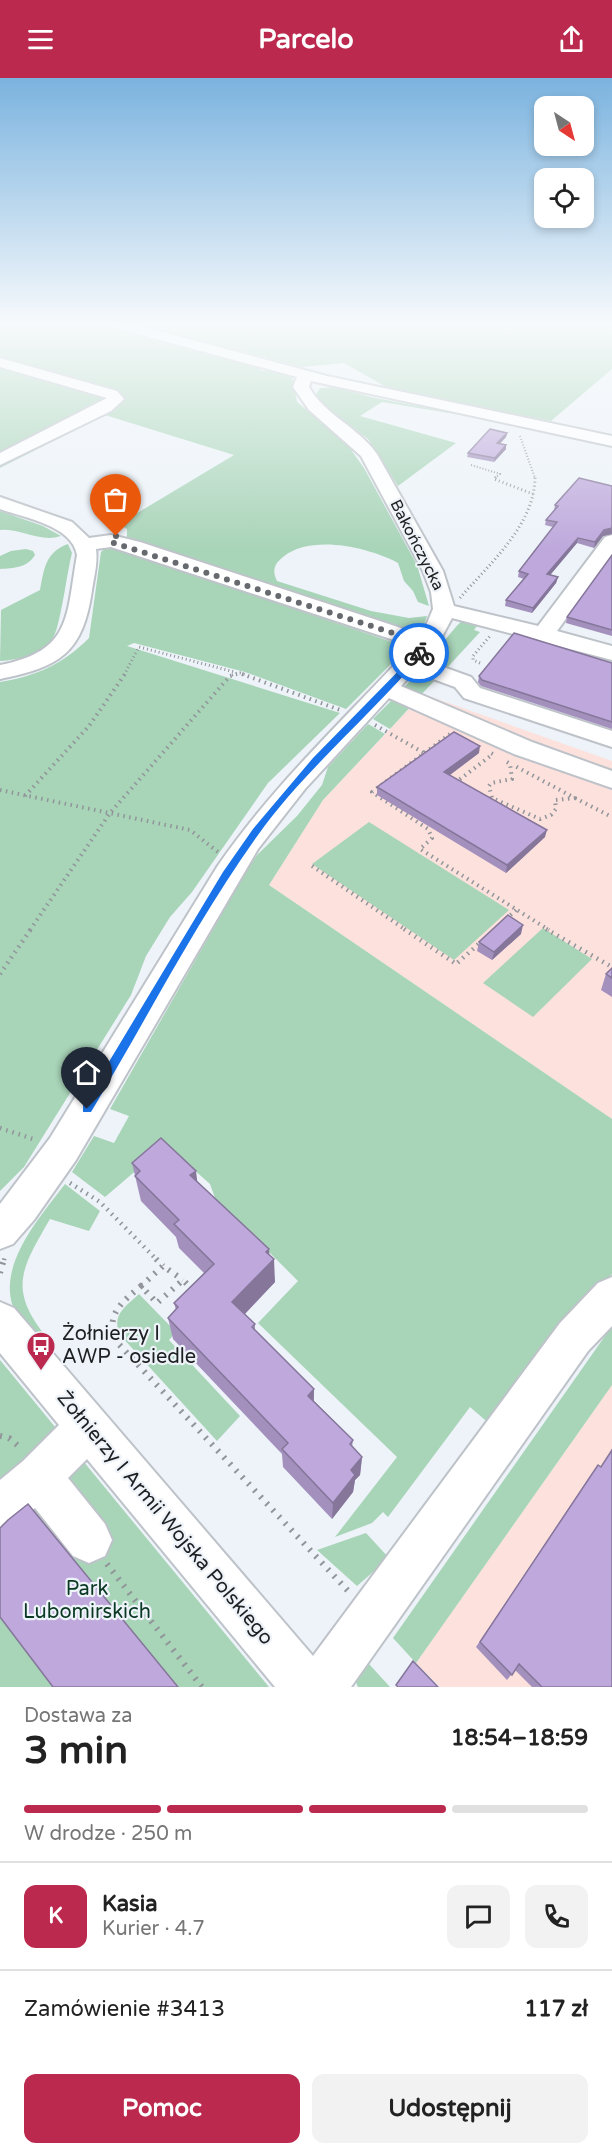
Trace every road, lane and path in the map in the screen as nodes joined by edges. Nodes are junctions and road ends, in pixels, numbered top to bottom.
1 (113, 401) edge
2 (317, 401) edge
3 (420, 401) edge
4 (612, 426) edge
5 (554, 429) junction
6 (519, 432) dead end
7 (612, 441) edge
8 (0, 460) edge
9 (471, 465) dead end
10 (533, 494) junction
11 (0, 503) edge
12 (612, 541) edge
13 (85, 544) junction
14 (455, 606) junction
15 (502, 623) junction
16 (544, 634) junction
17 (612, 653) edge
18 (419, 654) junction
19 (480, 663) dead end
20 (0, 672) edge
21 (236, 672) junction
22 (386, 688) junction
23 (358, 717) junction
24 (453, 733) edge
25 (612, 739) edge
26 (483, 749) dead end
27 (493, 754) junction
28 (510, 764) junction
29 (612, 780) edge
30 (450, 786) edge
31 (0, 790) edge
32 (25, 795) junction
33 (575, 798) junction
34 (110, 813) junction
35 (612, 817) edge
36 (235, 861) junction
37 (312, 866) dead end
38 (517, 909) junction
39 (499, 925) edge
40 (482, 940) edge
41 (612, 967) edge
42 (0, 974) edge
43 (0, 1128) edge
44 (63, 1149) junction
45 (63, 1179) dead end
46 (0, 1231) edge
47 (164, 1266) junction
48 (183, 1280) junction
49 (141, 1286) junction
50 (200, 1296) edge
51 (612, 1297) edge
52 (0, 1322) edge
53 (88, 1427) junction
54 (39, 1477) junction
55 (0, 1508) edge
56 (89, 1540) joint
57 (372, 1617) junction
58 (202, 1687) edge
59 (307, 1687) edge
60 (321, 1687) edge

1 - 8 street
2 - 14 street, Bakończycka
3 - 5 street
4 - 5 street
5 - 7 street
6 - 10 path
9 - 10 path
10 - 14 path
11 - 13 street
12 - 16 street
13 - 18 street
13 - 20 street
14 - 15 street
14 - 18 street, Bakończycka
15 - 16 street
15 - 19 path
16 - 17 street
18 - 22 street, Bakończycka
18 - 25 street
21 - 23 path
21 - 32 path
21 - 34 path
22 - 23 street, Bakończycka
22 - 29 street
23 - 36 street, Bakończycka
24 - 38 path
26 - 27 path
27 - 28 path
27 - 30 path
28 - 33 path
28 - 33 path
31 - 32 path
32 - 34 path
33 - 35 path
34 - 36 path
34 - 42 path
36 - 44 street, Bakończycka
37 - 40 path
38 - 39 path
38 - 41 path
43 - 44 path
44 - 46 street, Bakończycka
45 - 47 path
47 - 48 path
47 - 49 path
48 - 49 path
48 - 50 path
49 - 57 path
51 - 57 street
52 - 53 street, Żołnierzy I Armii Wojska Polskiego
53 - 54 street
53 - 59 street, Żołnierzy I Armii Wojska Polskiego
54 - 55 street
54 - 56 street
56 - 58 path
57 - 60 street

